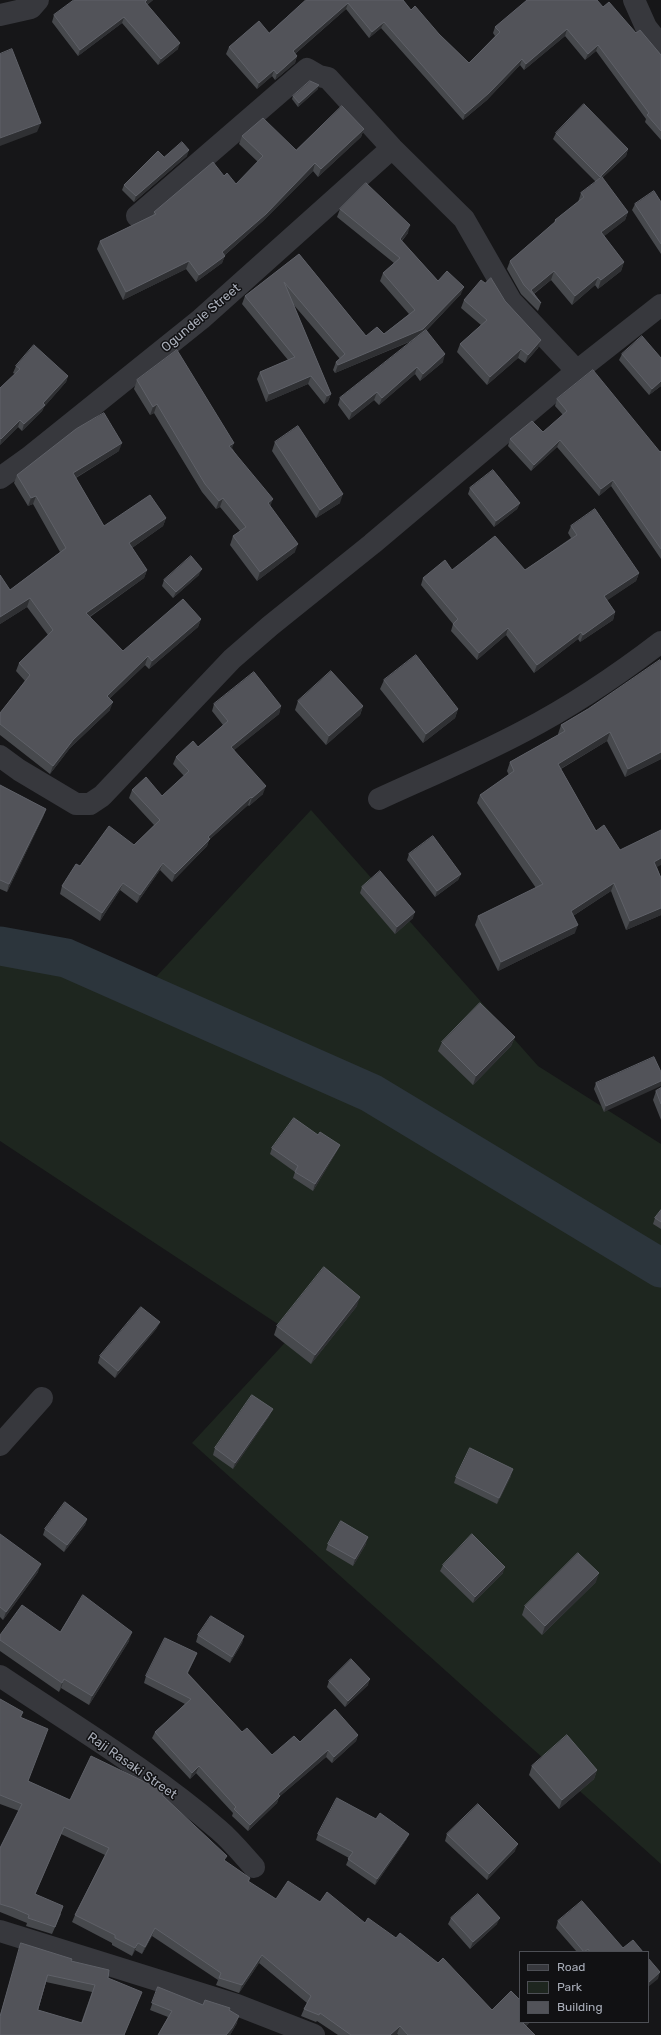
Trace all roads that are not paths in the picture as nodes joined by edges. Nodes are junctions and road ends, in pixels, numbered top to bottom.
1 (38, 0) edge
2 (634, 0) edge
3 (0, 15) edge
4 (661, 46) edge
5 (392, 148) junction
6 (138, 216) dead end
7 (661, 305) edge
8 (577, 371) junction
9 (0, 478) edge
10 (661, 642) edge
11 (0, 756) edge
12 (379, 800) dead end
13 (42, 1398) dead end
14 (0, 1445) edge
15 (0, 1676) edge
16 (254, 1867) dead end
17 (0, 1931) edge
18 (314, 2035) edge

1 - 3 street
2 - 4 street
5 - 6 street
5 - 8 street
5 - 9 street, Ogundele Street
7 - 8 street
8 - 11 street
10 - 12 street
13 - 14 street
15 - 16 street, Raji Rasaki Street
17 - 18 street

